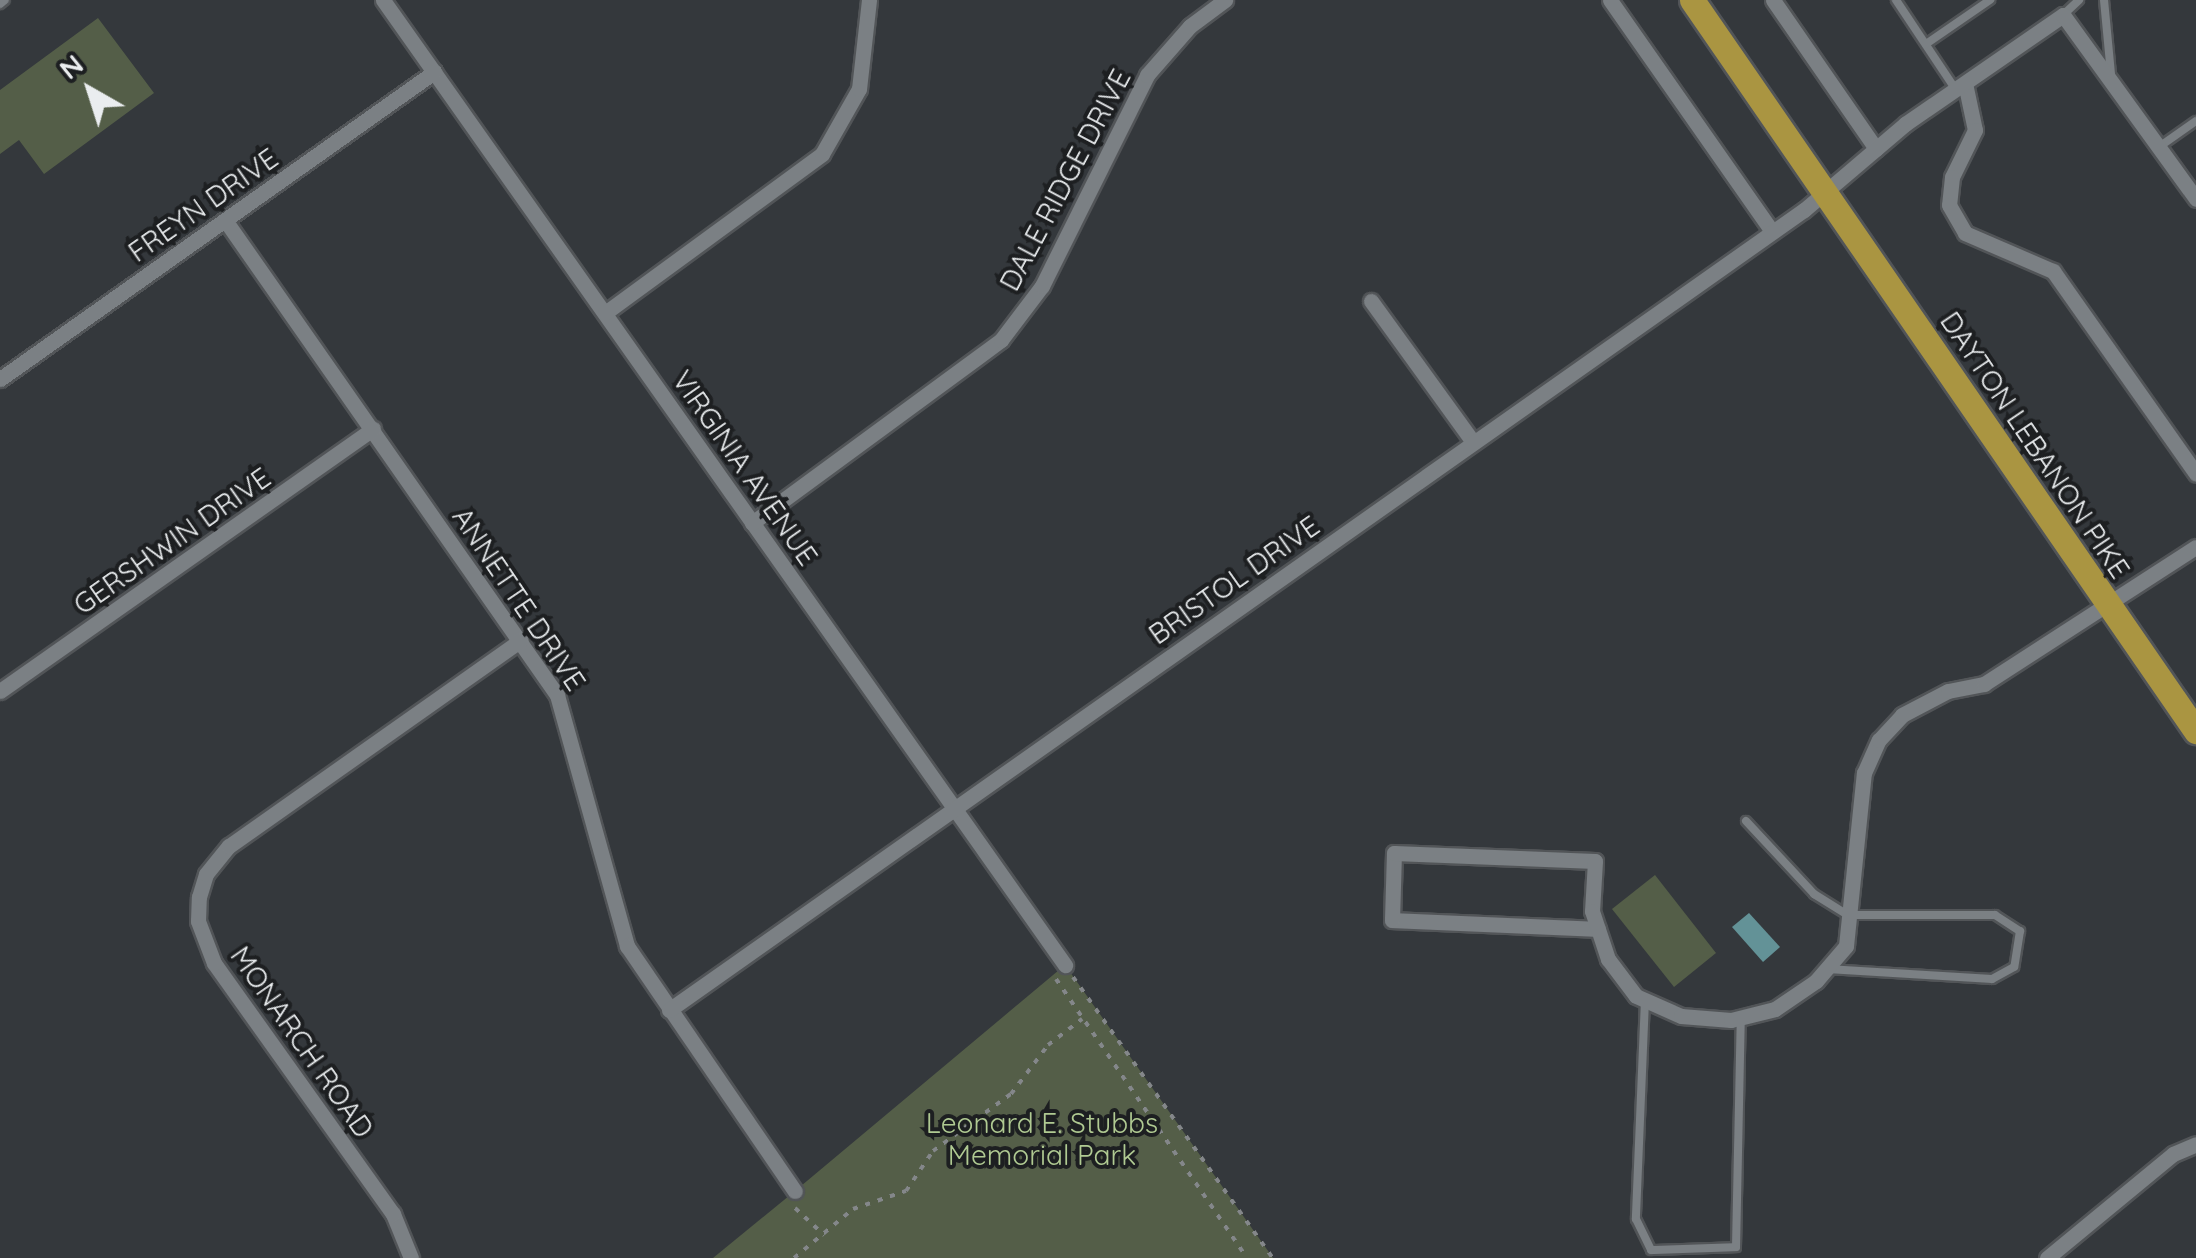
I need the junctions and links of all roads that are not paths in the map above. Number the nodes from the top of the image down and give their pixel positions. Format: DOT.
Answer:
graph roads {
  1 [pos="383,0"];
  2 [pos="869,0"];
  3 [pos="1225,0"];
  4 [pos="1610,0"];
  5 [pos="1692,0"];
  6 [pos="1772,0"];
  7 [pos="1896,0"];
  8 [pos="1990,0"];
  9 [pos="2078,0"];
  10 [pos="2104,0"];
  11 [pos="2063,15"];
  12 [pos="1926,44"];
  13 [pos="434,72"];
  14 [pos="2111,79"];
  15 [pos="1960,86"];
  16 [pos="2196,122"];
  17 [pos="2159,147"];
  18 [pos="1876,149"];
  19 [pos="1826,191"];
  20 [pos="2196,199"];
  21 [pos="225,220"];
  22 [pos="1772,231"];
  23 [pos="1371,301"];
  24 [pos="604,313"];
  25 [pos="0,379"];
  26 [pos="372,430"];
  27 [pos="1473,442"];
  28 [pos="2196,474"];
  29 [pos="752,522"];
  30 [pos="2196,547"];
  31 [pos="2108,605"];
  32 [pos="521,640"];
  33 [pos="0,692"];
  34 [pos="2196,731"];
  35 [pos="955,808"];
  36 [pos="1746,821"];
  37 [pos="1848,915"];
  38 [pos="1598,929"];
  39 [pos="1065,965"];
  40 [pos="1827,969"];
  41 [pos="1645,1000"];
  42 [pos="668,1010"];
  43 [pos="1740,1018"];
  44 [pos="2196,1144"];
  45 [pos="795,1191"];
  46 [pos="411,1258"];
  47 [pos="2047,1258"];
  1 -- 13 [label="street, VIRGINIA AVENUE"];
  2 -- 24 [label="street"];
  3 -- 29 [label="street, DALE RIDGE DRIVE"];
  4 -- 22 [label="street"];
  5 -- 19 [label="main road, DAYTON LEBANON PIKE"];
  6 -- 18 [label="street"];
  7 -- 12 [label="lane"];
  8 -- 12 [label="lane"];
  9 -- 11 [label="lane"];
  10 -- 14 [label="lane"];
  11 -- 14 [label="street"];
  11 -- 15 [label="street, BRISTOL DRIVE"];
  12 -- 15 [label="lane"];
  13 -- 21 [label="street, FREYN DRIVE"];
  13 -- 24 [label="street, VIRGINIA AVENUE"];
  14 -- 17 [label="street"];
  15 -- 18 [label="street, BRISTOL DRIVE"];
  15 -- 28 [label="street"];
  16 -- 17 [label="lane"];
  17 -- 20 [label="street"];
  18 -- 19 [label="street, BRISTOL DRIVE"];
  19 -- 22 [label="street, BRISTOL DRIVE"];
  19 -- 31 [label="main road, DAYTON LEBANON PIKE"];
  21 -- 25 [label="street, FREYN DRIVE"];
  21 -- 26 [label="street, ANNETTE DRIVE"];
  22 -- 27 [label="street, BRISTOL DRIVE"];
  23 -- 27 [label="street"];
  24 -- 29 [label="street, VIRGINIA AVENUE"];
  26 -- 32 [label="street, ANNETTE DRIVE"];
  26 -- 33 [label="street, GERSHWIN DRIVE"];
  27 -- 35 [label="street, BRISTOL DRIVE"];
  29 -- 35 [label="street, VIRGINIA AVENUE"];
  30 -- 31 [label="street"];
  31 -- 34 [label="main road, DAYTON LEBANON PIKE"];
  31 -- 37 [label="street"];
  32 -- 42 [label="street, ANNETTE DRIVE"];
  32 -- 46 [label="street, MONARCH ROAD"];
  35 -- 39 [label="street, VIRGINIA AVENUE"];
  35 -- 42 [label="street, BRISTOL DRIVE"];
  36 -- 37 [label="lane"];
  37 -- 40 [label="street"];
  37 -- 40 [label="lane"];
  38 -- 38 [label="street"];
  38 -- 41 [label="street"];
  40 -- 43 [label="street"];
  41 -- 43 [label="street"];
  41 -- 43 [label="lane"];
  42 -- 45 [label="street, ANNETTE DRIVE"];
  44 -- 47 [label="street"];
}
